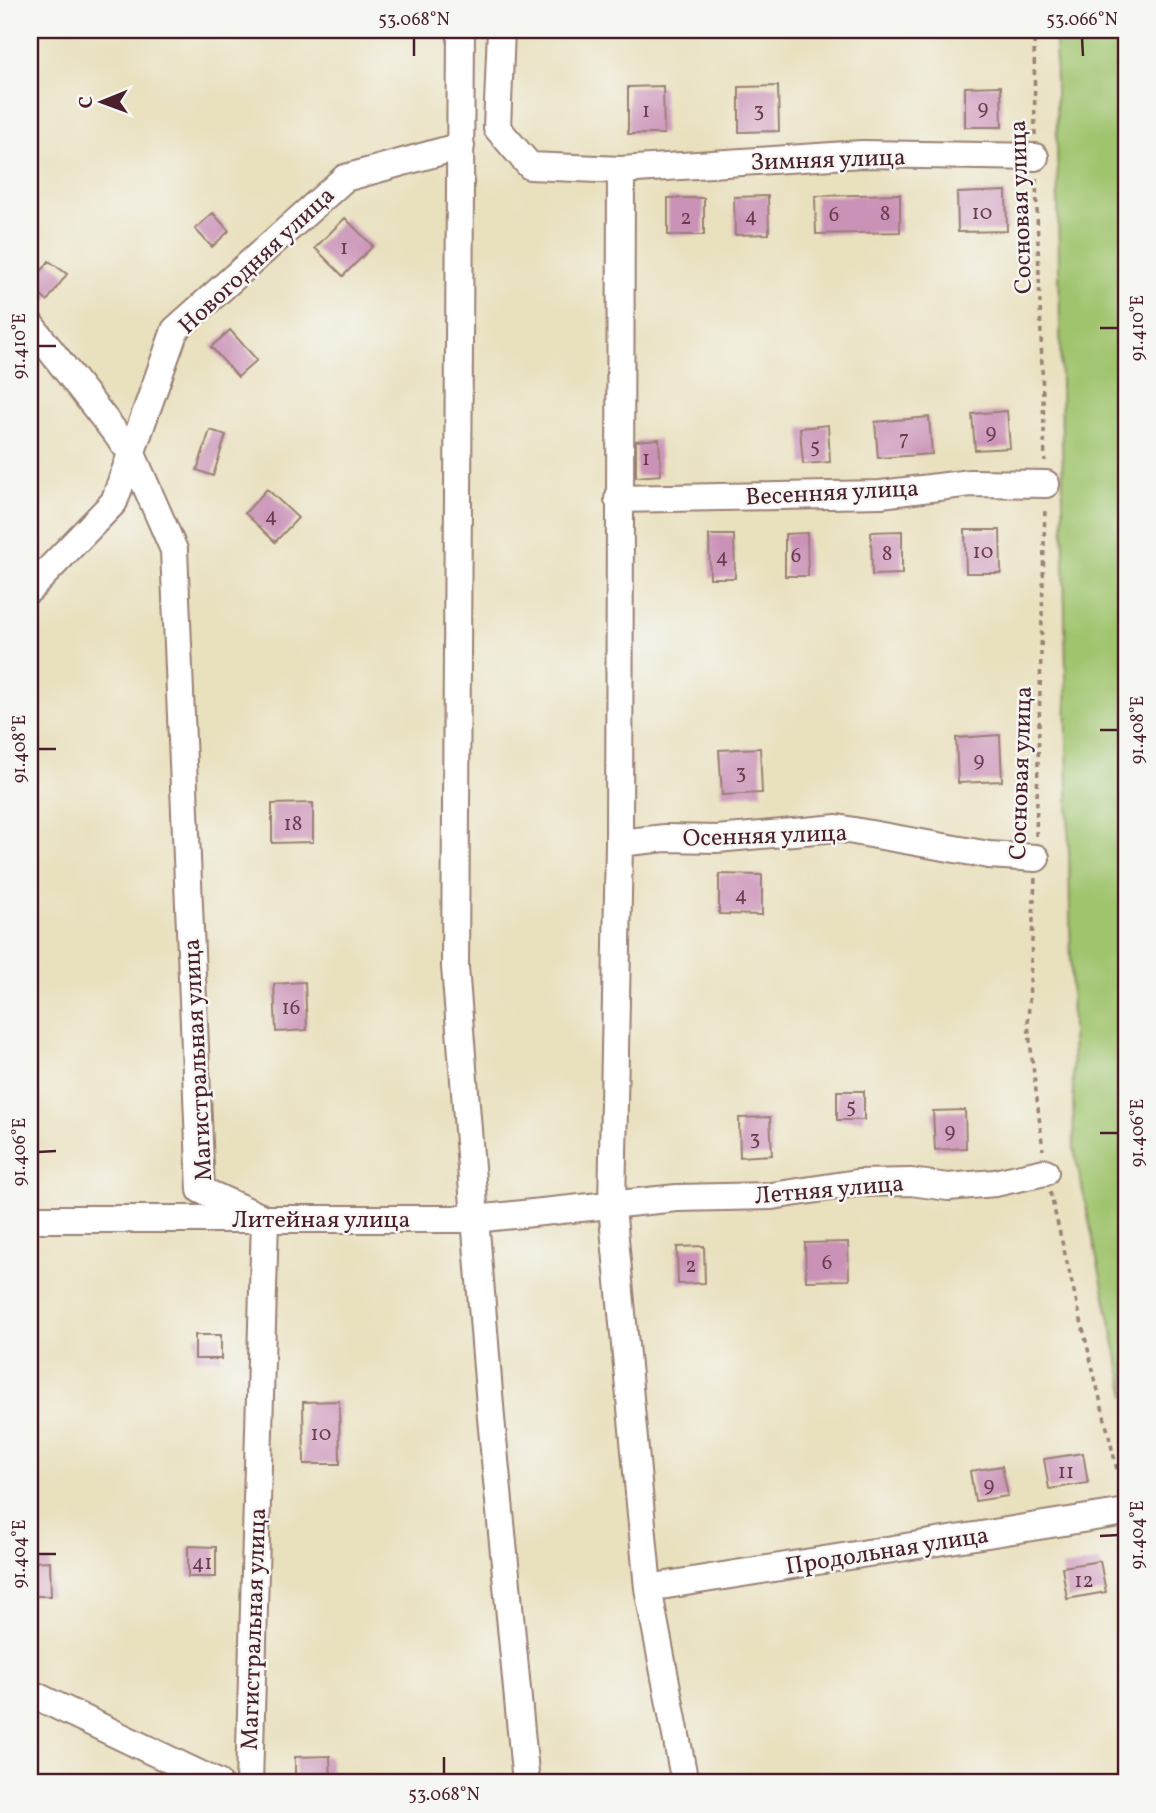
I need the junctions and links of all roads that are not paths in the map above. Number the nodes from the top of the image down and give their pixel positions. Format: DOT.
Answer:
graph roads {
  1 [pos="461,30"];
  2 [pos="501,30"];
  3 [pos="461,146"];
  4 [pos="1035,157"];
  5 [pos="621,170"];
  6 [pos="30,324"];
  7 [pos="132,454"];
  8 [pos="1046,484"];
  9 [pos="618,499"];
  10 [pos="30,589"];
  11 [pos="619,843"];
  12 [pos="1035,858"];
  13 [pos="1045,1172"];
  14 [pos="612,1207"];
  15 [pos="30,1219"];
  16 [pos="265,1219"];
  17 [pos="475,1219"];
  18 [pos="1125,1502"];
  19 [pos="648,1588"];
  20 [pos="30,1693"];
  21 [pos="218,1783"];
  22 [pos="249,1783"];
  23 [pos="526,1783"];
  24 [pos="685,1783"];
  1 -- 3 [label="street"];
  2 -- 5 [label="street, Зимняя улица"];
  3 -- 7 [label="street, Новогодняя улица"];
  3 -- 17 [label="street"];
  4 -- 5 [label="street, Зимняя улица"];
  5 -- 9 [label="street"];
  6 -- 7 [label="street"];
  7 -- 10 [label="street, Новогодняя улица"];
  7 -- 16 [label="street, Магистральная улица"];
  8 -- 9 [label="street, Весенняя улица"];
  9 -- 11 [label="street"];
  11 -- 12 [label="street, Осенняя улица"];
  11 -- 14 [label="street"];
  13 -- 14 [label="street, Летняя улица"];
  14 -- 17 [label="street, Литейная улица"];
  14 -- 19 [label="street"];
  15 -- 16 [label="street, Литейная улица"];
  16 -- 17 [label="street, Литейная улица"];
  16 -- 22 [label="street, Магистральная улица"];
  17 -- 23 [label="street"];
  18 -- 19 [label="street, Продольная улица"];
  19 -- 24 [label="street"];
  20 -- 21 [label="street"];
}
